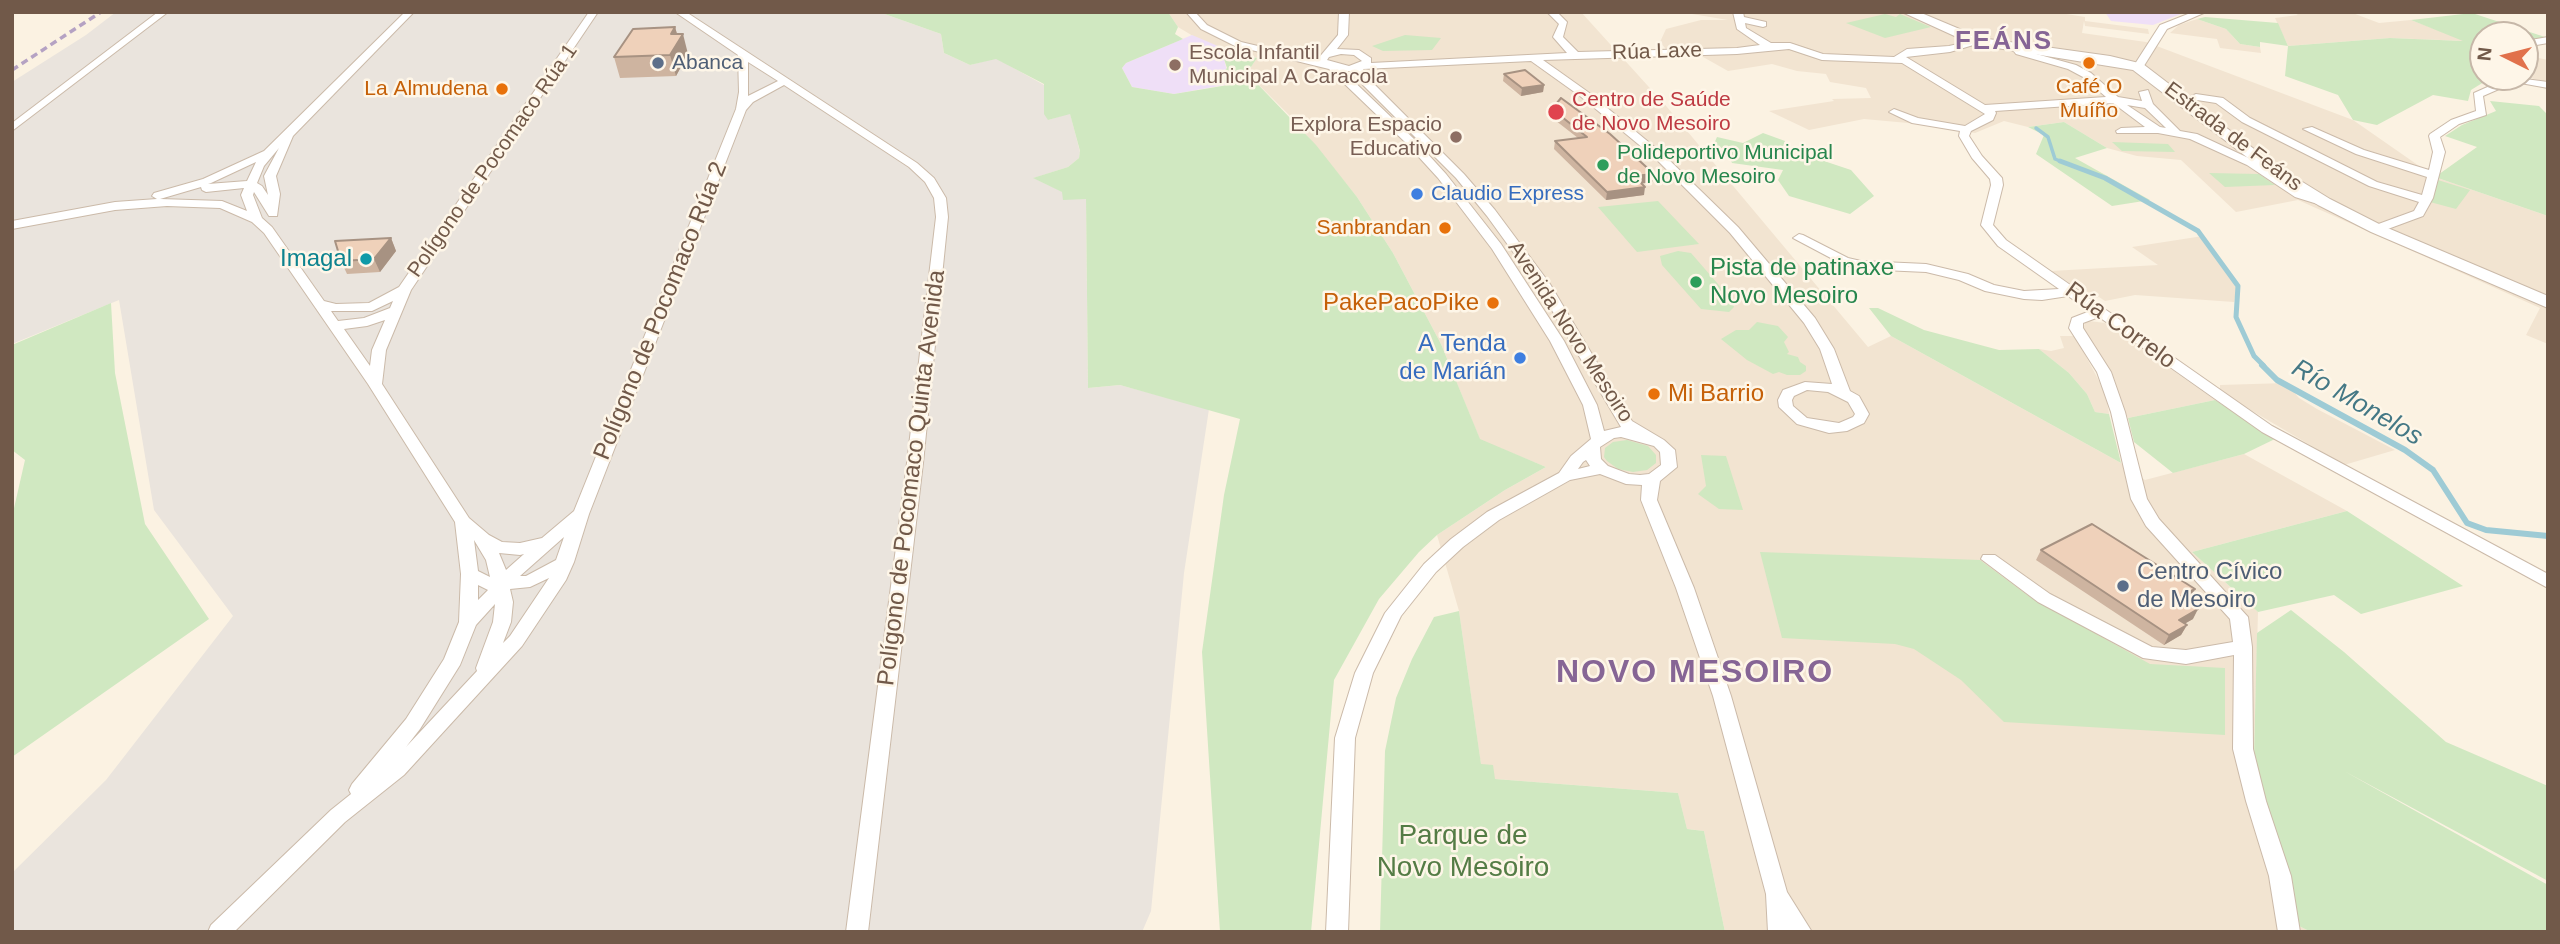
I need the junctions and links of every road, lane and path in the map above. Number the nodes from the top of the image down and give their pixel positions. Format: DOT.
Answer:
graph roads {
  1 [pos="164,12"];
  2 [pos="410,12"];
  3 [pos="594,12"];
  4 [pos="679,12"];
  5 [pos="1190,12"];
  6 [pos="1344,12"];
  7 [pos="1551,12"];
  8 [pos="1908,12"];
  9 [pos="2202,12"];
  10 [pos="1740,16"];
  11 [pos="1763,24"];
  12 [pos="1343,35"];
  13 [pos="1978,41"];
  14 [pos="1769,46"];
  15 [pos="2017,49"];
  16 [pos="1572,52"];
  17 [pos="743,54"];
  18 [pos="1533,58"];
  19 [pos="1329,60"];
  20 [pos="1360,60"];
  21 [pos="1904,60"];
  22 [pos="2138,67"];
  23 [pos="785,81"];
  24 [pos="2486,91"];
  25 [pos="744,92"];
  26 [pos="2144,92"];
  27 [pos="761,93"];
  28 [pos="803,93"];
  29 [pos="2116,100"];
  30 [pos="2183,102"];
  31 [pos="2148,105"];
  32 [pos="1986,108"];
  33 [pos="741,109"];
  34 [pos="1894,112"];
  35 [pos="12,128"];
  36 [pos="1966,129"];
  37 [pos="2308,129"];
  38 [pos="2158,130"];
  39 [pos="2121,131"];
  40 [pos="2176,132"];
  41 [pos="291,133"];
  42 [pos="275,145"];
  43 [pos="2432,175"];
  44 [pos="270,176"];
  45 [pos="249,184"];
  46 [pos="170,197"];
  47 [pos="2426,200"];
  48 [pos="2324,202"];
  49 [pos="273,213"];
  50 [pos="256,219"];
  51 [pos="12,225"];
  52 [pos="2377,229"];
  53 [pos="274,237"];
  54 [pos="1799,238"];
  55 [pos="404,290"];
  56 [pos="2073,291"];
  57 [pos="2548,303"];
  58 [pos="320,304"];
  59 [pos="372,307"];
  60 [pos="394,311"];
  61 [pos="2098,313"];
  62 [pos="335,326"];
  63 [pos="1835,373"];
  64 [pos="374,384"];
  65 [pos="1818,386"];
  66 [pos="1843,393"];
  67 [pos="1648,437"];
  68 [pos="1596,442"];
  69 [pos="1607,472"];
  70 [pos="1565,475"];
  71 [pos="1653,478"];
  72 [pos="1650,500"];
  73 [pos="581,514"];
  74 [pos="463,522"];
  75 [pos="483,539"];
  76 [pos="549,542"];
  77 [pos="1989,559"];
  78 [pos="565,562"];
  79 [pos="470,574"];
  80 [pos="2548,582"];
  81 [pos="502,584"];
  82 [pos="468,622"];
  83 [pos="2243,647"];
  84 [pos="480,680"];
  85 [pos="338,816"];
  86 [pos="1777,894"];
  87 [pos="219,932"];
  88 [pos="857,932"];
  89 [pos="1337,932"];
  90 [pos="1779,932"];
  91 [pos="1801,932"];
  92 [pos="2289,932"];
  1 -- 35 [label="street"];
  2 -- 41 [label="street"];
  3 -- 55 [label="street, Polígono de Pocomaco Rúa 1"];
  4 -- 17 [label="street, Polígono de Pocomaco Quinta Avenida"];
  5 -- 19 [label="street"];
  6 -- 12 [label="street"];
  7 -- 16 [label="street"];
  8 -- 13 [label="street, Estrada de Feáns"];
  9 -- 22 [label="street"];
  10 -- 11 [label="street"];
  10 -- 14 [label="street"];
  12 -- 19 [label="street"];
  12 -- 20 [label="street, Avenida Novo Mesoiro"];
  13 -- 15 [label="street, Estrada de Feáns"];
  13 -- 21 [label="street"];
  14 -- 16 [label="street, Rúa Laxe"];
  14 -- 21 [label="street, Rúa Laxe"];
  15 -- 22 [label="street, Estrada de Feáns"];
  15 -- 29 [label="street"];
  16 -- 18 [label="street, Rúa Laxe"];
  17 -- 23 [label="street, Polígono de Pocomaco Quinta Avenida"];
  17 -- 25 [label="street, Polígono de Pocomaco Rúa 2"];
  18 -- 20 [label="street, Rúa Laxe"];
  18 -- 63 [label="street"];
  19 -- 20 [label="street"];
  19 -- 20 [label="street"];
  19 -- 68 [label="street, Avenida Novo Mesoiro"];
  20 -- 67 [label="street, Avenida Novo Mesoiro"];
  21 -- 32 [label="street"];
  22 -- 30 [label="street, Estrada de Feáns"];
  23 -- 25 [label="street"];
  23 -- 27 [label="street, Polígono de Pocomaco Rúa 2"];
  23 -- 28 [label="street, Polígono de Pocomaco Quinta Avenida"];
  24 -- 43 [label="street"];
  25 -- 33 [label="street, Polígono de Pocomaco Rúa 2"];
  26 -- 31 [label="street"];
  27 -- 28 [label="street"];
  27 -- 33 [label="street, Polígono de Pocomaco Rúa 2"];
  28 -- 88 [label="street, Polígono de Pocomaco Quinta Avenida"];
  29 -- 31 [label="street"];
  29 -- 32 [label="street"];
  29 -- 38 [label="street"];
  30 -- 47 [label="street"];
  30 -- 48 [label="street, Estrada de Feáns"];
  31 -- 40 [label="street"];
  32 -- 36 [label="street"];
  33 -- 73 [label="street, Polígono de Pocomaco Rúa 2"];
  34 -- 36 [label="street"];
  36 -- 56 [label="street, Rúa Correlo"];
  37 -- 43 [label="street"];
  38 -- 39 [label="street"];
  38 -- 40 [label="street"];
  40 -- 48 [label="street"];
  41 -- 42 [label="street"];
  41 -- 44 [label="street"];
  42 -- 45 [label="street"];
  42 -- 46 [label="street"];
  43 -- 47 [label="street"];
  44 -- 45 [label="street"];
  44 -- 49 [label="street"];
  45 -- 46 [label="street"];
  45 -- 49 [label="street"];
  45 -- 50 [label="street"];
  46 -- 50 [label="street"];
  46 -- 51 [label="street"];
  47 -- 52 [label="street"];
  48 -- 52 [label="street, Estrada de Feáns"];
  49 -- 53 [label="street"];
  50 -- 53 [label="street"];
  52 -- 57 [label="street, Estrada de Feáns"];
  53 -- 58 [label="street"];
  54 -- 56 [label="street"];
  55 -- 59 [label="street"];
  55 -- 60 [label="street, Polígono de Pocomaco Rúa 1"];
  56 -- 61 [label="street, Rúa Correlo"];
  58 -- 59 [label="street"];
  58 -- 62 [label="street"];
  59 -- 62 [label="street"];
  60 -- 62 [label="street"];
  60 -- 64 [label="street, Polígono de Pocomaco Rúa 1"];
  61 -- 80 [label="street, Rúa Correlo"];
  61 -- 83 [label="street"];
  62 -- 64 [label="street"];
  63 -- 65 [label="street"];
  63 -- 66 [label="street"];
  64 -- 74 [label="street"];
  65 -- 66 [label="street"];
  65 -- 66 [label="street"];
  67 -- 68 [label="street"];
  67 -- 71 [label="street"];
  68 -- 69 [label="street"];
  68 -- 70 [label="street"];
  69 -- 70 [label="street"];
  69 -- 71 [label="street"];
  69 -- 72 [label="street"];
  70 -- 89 [label="street"];
  71 -- 72 [label="street"];
  72 -- 86 [label="street"];
  73 -- 76 [label="street, Polígono de Pocomaco Rúa 2"];
  73 -- 78 [label="street, Polígono de Pocomaco Rúa 2"];
  74 -- 75 [label="street"];
  74 -- 79 [label="street"];
  75 -- 76 [label="street"];
  75 -- 81 [label="street"];
  76 -- 81 [label="street, Polígono de Pocomaco Rúa 2"];
  77 -- 83 [label="street"];
  78 -- 81 [label="street"];
  78 -- 84 [label="street, Polígono de Pocomaco Rúa 2"];
  79 -- 81 [label="street"];
  79 -- 82 [label="street"];
  81 -- 82 [label="street, Polígono de Pocomaco Rúa 2"];
  81 -- 84 [label="street"];
  82 -- 85 [label="street"];
  83 -- 92 [label="street"];
  84 -- 85 [label="street, Polígono de Pocomaco Rúa 2"];
  85 -- 87 [label="street"];
  86 -- 90 [label="street"];
  86 -- 91 [label="street"];
}
